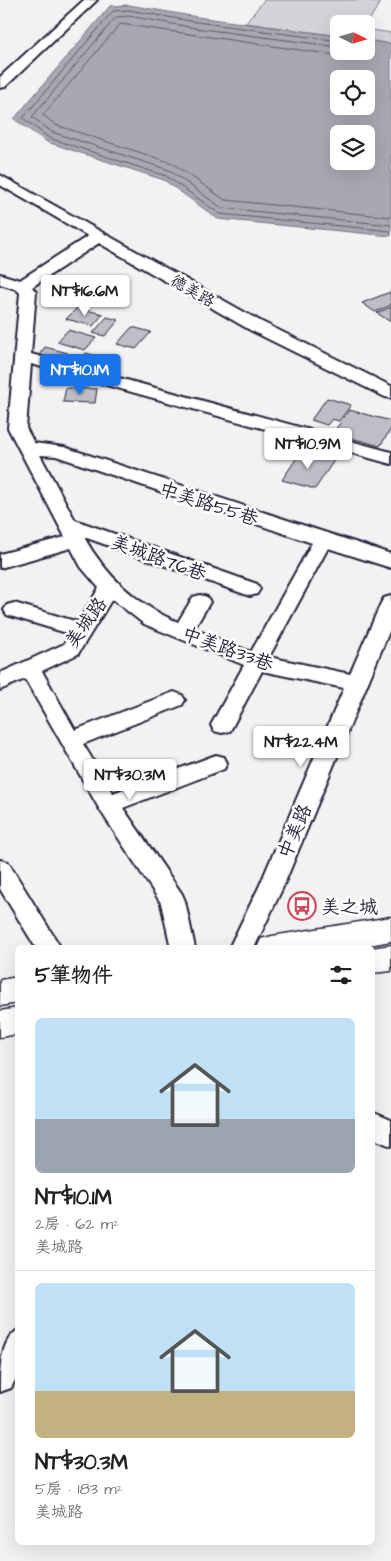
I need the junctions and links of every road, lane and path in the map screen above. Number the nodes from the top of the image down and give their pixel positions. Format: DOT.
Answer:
graph roads {
  1 [pos="91,0"];
  2 [pos="0,84"];
  3 [pos="0,179"];
  4 [pos="99,236"];
  5 [pos="0,279"];
  6 [pos="22,286"];
  7 [pos="23,356"];
  8 [pos="391,393"];
  9 [pos="28,448"];
  10 [pos="391,458"];
  11 [pos="72,532"];
  12 [pos="323,540"];
  13 [pos="391,560"];
  14 [pos="0,561"];
  15 [pos="110,587"];
  16 [pos="250,589"];
  17 [pos="200,602"];
  18 [pos="389,607"];
  19 [pos="14,610"];
  20 [pos="82,630"];
  21 [pos="182,632"];
  22 [pos="391,639"];
  23 [pos="256,662"];
  24 [pos="30,669"];
  25 [pos="0,682"];
  26 [pos="358,684"];
  27 [pos="174,700"];
  28 [pos="222,725"];
  29 [pos="70,741"];
  30 [pos="216,763"];
  31 [pos="108,804"];
  32 [pos="0,869"];
  33 [pos="391,929"];
  34 [pos="47,945"];
  35 [pos="182,945"];
  36 [pos="242,945"];
  37 [pos="291,945"];
  38 [pos="391,958"];
  39 [pos="375,960"];
  40 [pos="15,990"];
  41 [pos="0,993"];
  42 [pos="15,1022"];
  43 [pos="0,1024"];
  44 [pos="375,1126"];
  45 [pos="391,1134"];
  46 [pos="15,1350"];
  47 [pos="0,1377"];
  1 -- 2 [label="street"];
  3 -- 4 [label="street, 德美路"];
  4 -- 6 [label="street"];
  4 -- 8 [label="street, 德美路"];
  5 -- 6 [label="street"];
  6 -- 7 [label="street, 美城路"];
  7 -- 9 [label="street, 美城路"];
  7 -- 10 [label="street"];
  9 -- 11 [label="street, 美城路"];
  9 -- 12 [label="street, 中美路55巷"];
  11 -- 14 [label="street"];
  11 -- 15 [label="street, 美城路"];
  11 -- 16 [label="street, 美城路76巷"];
  12 -- 13 [label="street, 中美路55巷"];
  12 -- 23 [label="street"];
  15 -- 20 [label="street, 美城路"];
  15 -- 21 [label="street, 中美路33巷"];
  17 -- 21 [label="street"];
  18 -- 22 [label="street"];
  18 -- 26 [label="street, 中美路"];
  19 -- 20 [label="street"];
  20 -- 24 [label="street, 美城路"];
  21 -- 23 [label="street, 中美路33巷"];
  23 -- 26 [label="street, 中美路33巷"];
  23 -- 28 [label="street"];
  24 -- 25 [label="street, 美城路"];
  24 -- 29 [label="street"];
  26 -- 36 [label="street, 中美路"];
  27 -- 29 [label="street"];
  29 -- 31 [label="street"];
  30 -- 31 [label="street"];
  31 -- 35 [label="street"];
  32 -- 34 [label="street"];
  33 -- 37 [label="main road"];
  38 -- 39 [label="main road"];
  40 -- 41 [label="main road"];
  42 -- 43 [label="main road"];
  44 -- 45 [label="street"];
  46 -- 47 [label="street"];
}
